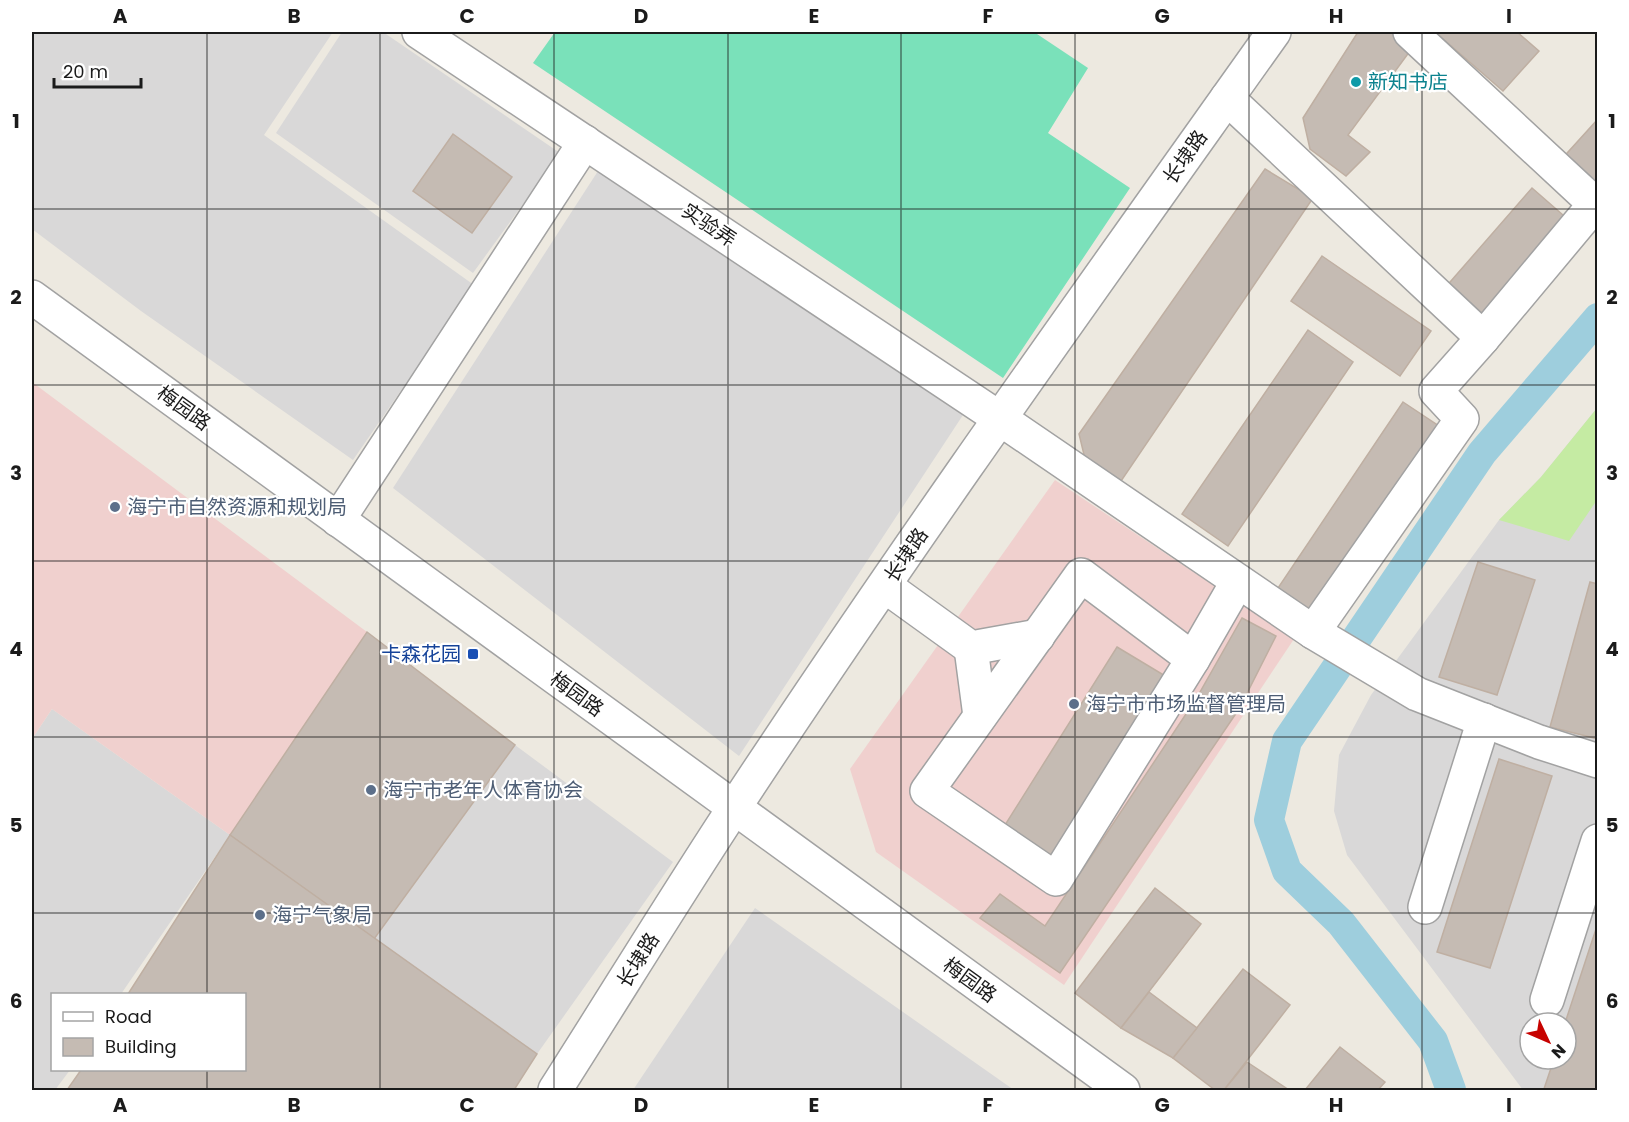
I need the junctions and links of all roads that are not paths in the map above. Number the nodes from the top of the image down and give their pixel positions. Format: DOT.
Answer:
graph roads {
  1 [pos="419,32"];
  2 [pos="1274,32"];
  3 [pos="1410,32"];
  4 [pos="1227,98"];
  5 [pos="585,142"];
  6 [pos="32,297"];
  7 [pos="1483,338"];
  8 [pos="999,418"];
  9 [pos="338,520"];
  10 [pos="1238,581"];
  11 [pos="885,586"];
  12 [pos="1313,632"];
  13 [pos="1038,636"];
  14 [pos="971,648"];
  15 [pos="1193,659"];
  16 [pos="980,716"];
  17 [pos="1484,720"];
  18 [pos="1598,761"];
  19 [pos="735,808"];
  20 [pos="1598,841"];
  21 [pos="1425,908"];
  22 [pos="1547,999"];
  23 [pos="555,1090"];
  24 [pos="1123,1090"];
  1 -- 5 [label="street, 实验弄"];
  2 -- 4 [label="street, 长埭路"];
  3 -- 7 [label="street"];
  4 -- 7 [label="street"];
  4 -- 8 [label="street, 长埭路"];
  5 -- 8 [label="street, 实验弄"];
  5 -- 9 [label="street"];
  6 -- 9 [label="street, 梅园路"];
  7 -- 12 [label="street"];
  8 -- 10 [label="street, 实验弄"];
  8 -- 11 [label="street, 长埭路"];
  9 -- 19 [label="street, 梅园路"];
  10 -- 12 [label="street, 实验弄"];
  10 -- 15 [label="street"];
  11 -- 14 [label="street"];
  11 -- 19 [label="street, 长埭路"];
  12 -- 17 [label="street, 实验弄"];
  13 -- 14 [label="street"];
  13 -- 15 [label="street"];
  13 -- 16 [label="street"];
  14 -- 16 [label="street"];
  15 -- 16 [label="street"];
  17 -- 18 [label="street, 实验弄"];
  17 -- 21 [label="street"];
  19 -- 23 [label="street, 长埭路"];
  19 -- 24 [label="street, 梅园路"];
  20 -- 22 [label="street"];
}
